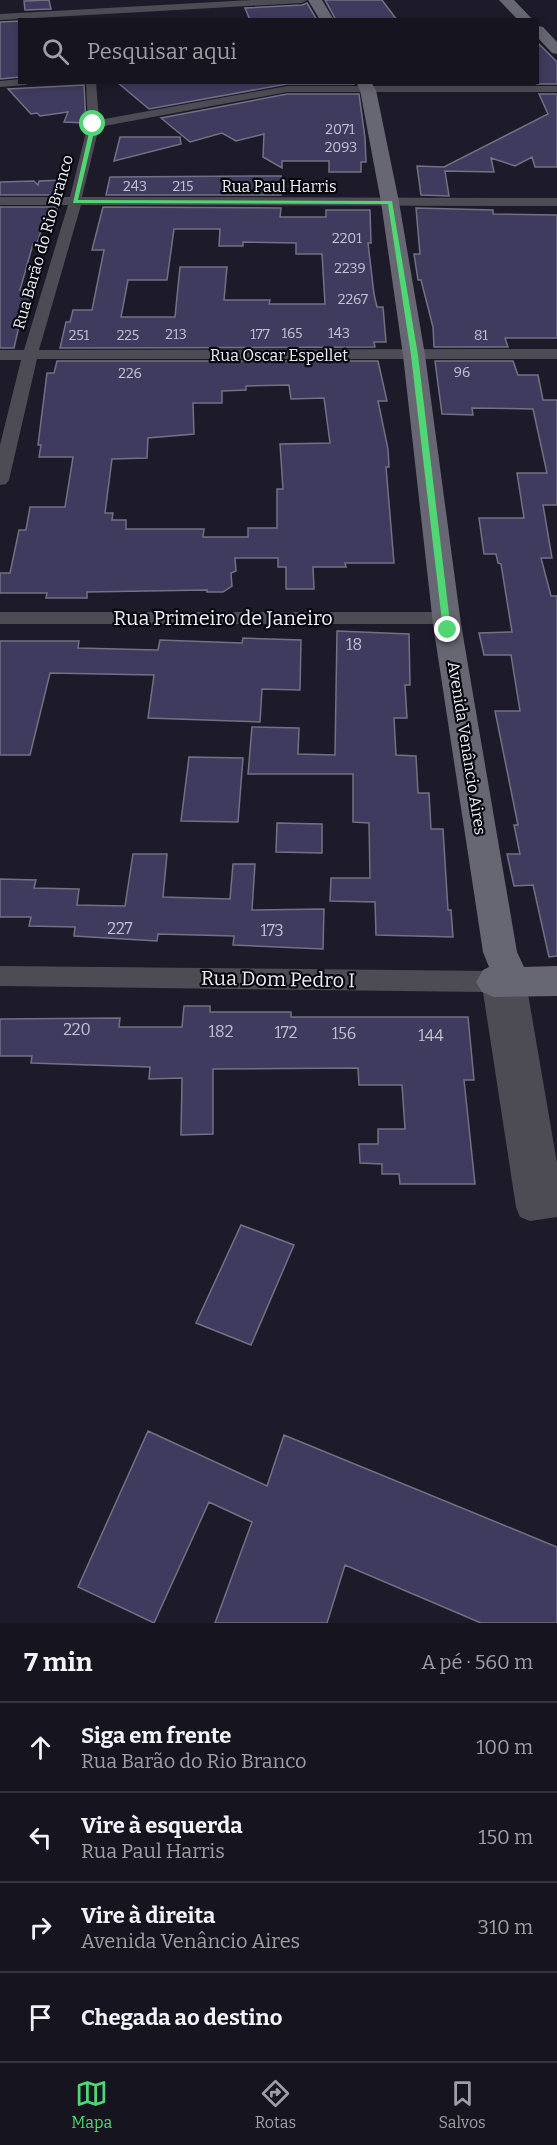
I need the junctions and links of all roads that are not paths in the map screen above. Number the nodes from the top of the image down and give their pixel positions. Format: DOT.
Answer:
graph roads {
  1 [pos="71,0"];
  2 [pos="302,0"];
  3 [pos="315,0"];
  4 [pos="506,0"];
  5 [pos="75,16"];
  6 [pos="0,17"];
  7 [pos="326,18"];
  8 [pos="524,18"];
  9 [pos="539,32"];
  10 [pos="557,50"];
  11 [pos="18,83"];
  12 [pos="0,84"];
  13 [pos="92,84"];
  14 [pos="365,86"];
  15 [pos="557,89"];
  16 [pos="93,124"];
  17 [pos="0,201"];
  18 [pos="75,202"];
  19 [pos="390,202"];
  20 [pos="557,202"];
  21 [pos="557,354"];
  22 [pos="30,355"];
  23 [pos="414,355"];
  24 [pos="0,356"];
  25 [pos="0,480"];
  26 [pos="0,618"];
  27 [pos="446,618"];
  28 [pos="502,972"];
  29 [pos="0,976"];
  30 [pos="557,981"];
  31 [pos="518,1073"];
  1 -- 5 [label="street"];
  2 -- 5 [label="street"];
  3 -- 7 [label="street"];
  4 -- 8 [label="street"];
  5 -- 6 [label="street"];
  9 -- 10 [label="street"];
  11 -- 12 [label="street"];
  13 -- 16 [label="street, Rua Barão do Rio Branco"];
  14 -- 15 [label="street"];
  14 -- 16 [label="street"];
  14 -- 19 [label="street, Avenida Venâncio Aires"];
  16 -- 18 [label="street, Rua Barão do Rio Branco"];
  17 -- 18 [label="street, Rua Paul Harris"];
  18 -- 19 [label="street, Rua Paul Harris"];
  18 -- 22 [label="street, Rua Barão do Rio Branco"];
  19 -- 20 [label="street, Rua Paul Harris"];
  19 -- 23 [label="street, Avenida Venâncio Aires"];
  21 -- 23 [label="street, Rua Oscar Espellet"];
  22 -- 23 [label="street, Rua Oscar Espellet"];
  22 -- 24 [label="street, Rua Oscar Espellet"];
  22 -- 25 [label="street, Rua Barão do Rio Branco"];
  23 -- 27 [label="street, Avenida Venâncio Aires"];
  26 -- 27 [label="street, Rua Primeiro de Janeiro"];
  27 -- 28 [label="street, Avenida Venâncio Aires"];
  28 -- 29 [label="street, Rua Dom Pedro I"];
  28 -- 30 [label="street, Rua Dom Pedro I"];
  28 -- 31 [label="street"];
}
